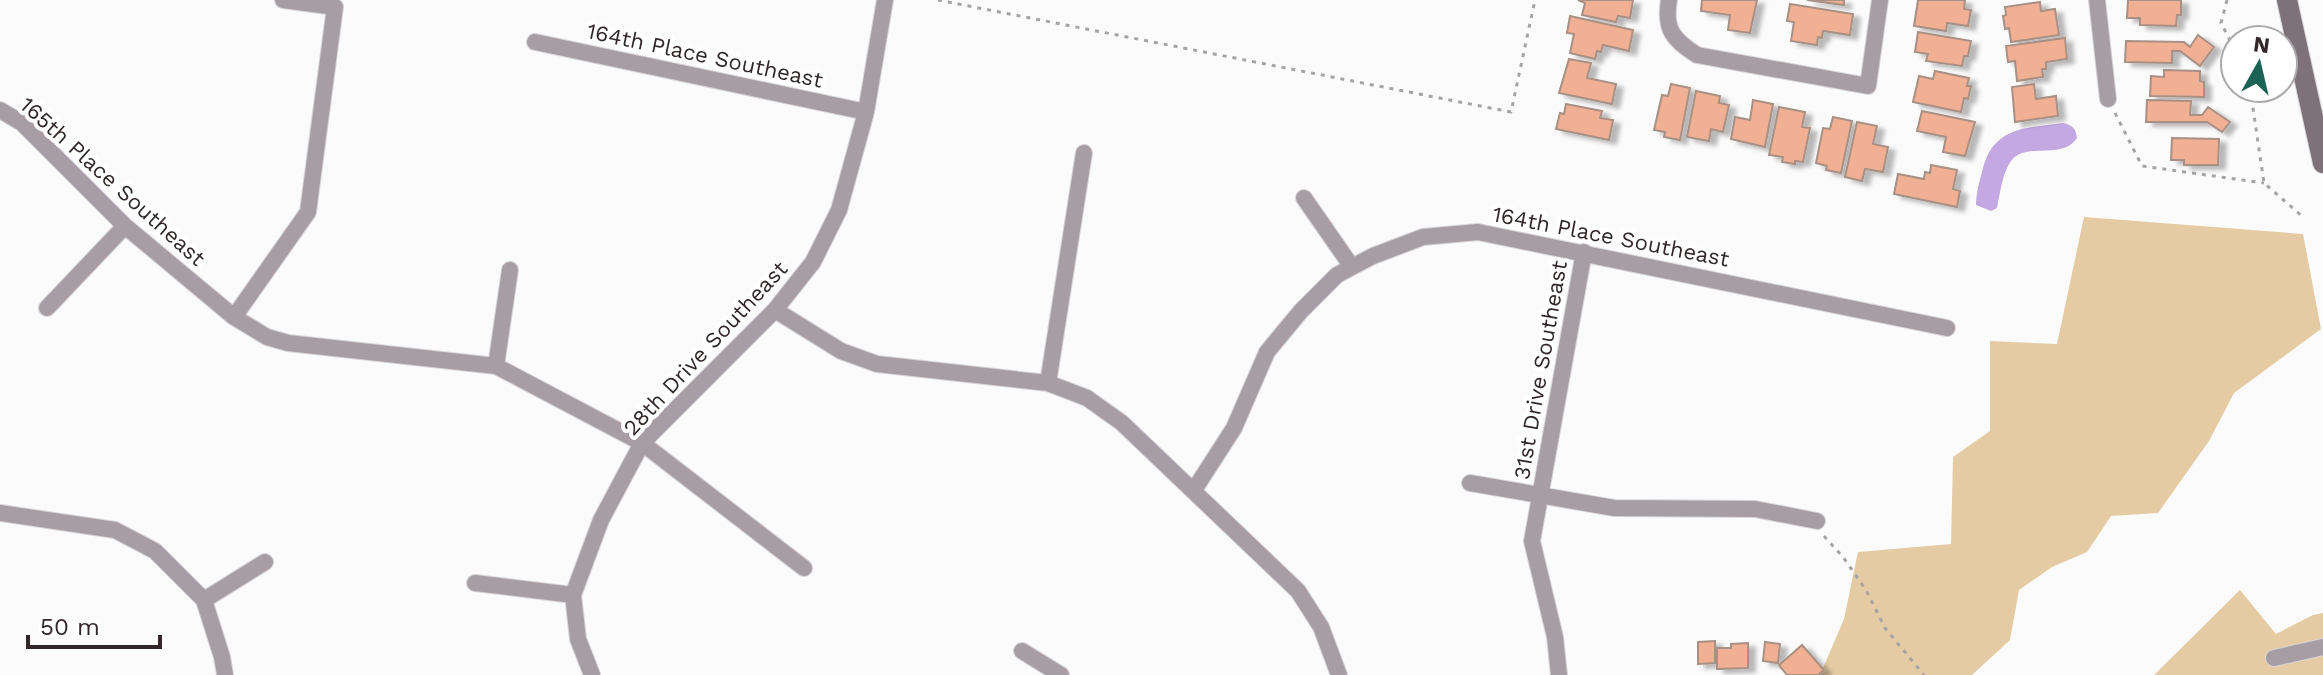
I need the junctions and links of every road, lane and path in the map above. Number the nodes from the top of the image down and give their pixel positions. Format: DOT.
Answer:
graph roads {
  1 [pos="283,0"];
  2 [pos="885,0"];
  3 [pos="938,0"];
  4 [pos="1535,0"];
  5 [pos="1669,0"];
  6 [pos="1880,0"];
  7 [pos="2097,0"];
  8 [pos="2227,0"];
  9 [pos="2287,0"];
  10 [pos="2222,24"];
  11 [pos="535,42"];
  12 [pos="2108,99"];
  13 [pos="2252,104"];
  14 [pos="0,110"];
  15 [pos="866,112"];
  16 [pos="1084,153"];
  17 [pos="2323,163"];
  18 [pos="2264,183"];
  19 [pos="1304,198"];
  20 [pos="2303,217"];
  21 [pos="125,226"];
  22 [pos="1584,252"];
  23 [pos="1352,267"];
  24 [pos="510,270"];
  25 [pos="47,308"];
  26 [pos="775,310"];
  27 [pos="234,317"];
  28 [pos="1947,328"];
  29 [pos="496,366"];
  30 [pos="1048,383"];
  31 [pos="642,443"];
  32 [pos="1470,483"];
  33 [pos="1194,490"];
  34 [pos="1540,495"];
  35 [pos="0,513"];
  36 [pos="1817,521"];
  37 [pos="265,562"];
  38 [pos="804,568"];
  39 [pos="475,583"];
  40 [pos="573,595"];
  41 [pos="204,600"];
  42 [pos="2323,647"];
  43 [pos="1022,651"];
  44 [pos="2274,658"];
  45 [pos="225,675"];
  46 [pos="592,675"];
  47 [pos="1061,675"];
  48 [pos="1339,675"];
  49 [pos="1559,675"];
  50 [pos="1924,675"];
  1 -- 27 [label="street"];
  2 -- 15 [label="street, 28th Drive Southeast"];
  3 -- 4 [label="path"];
  5 -- 6 [label="street"];
  7 -- 12 [label="street"];
  8 -- 10 [label="path"];
  9 -- 17 [label="street"];
  11 -- 15 [label="street, 164th Place Southeast"];
  12 -- 18 [label="path"];
  13 -- 18 [label="path"];
  14 -- 21 [label="street, 165th Place Southeast"];
  15 -- 26 [label="street, 28th Drive Southeast"];
  16 -- 30 [label="street"];
  18 -- 20 [label="path"];
  19 -- 23 [label="street"];
  21 -- 25 [label="street"];
  21 -- 27 [label="street, 165th Place Southeast"];
  22 -- 23 [label="street, 164th Place Southeast"];
  22 -- 28 [label="street, 164th Place Southeast"];
  22 -- 34 [label="street, 31st Drive Southeast"];
  23 -- 33 [label="street, 164th Place Southeast"];
  24 -- 29 [label="street"];
  26 -- 30 [label="street"];
  26 -- 31 [label="street, 28th Drive Southeast"];
  27 -- 29 [label="street, 165th Place Southeast"];
  29 -- 31 [label="street"];
  30 -- 33 [label="street"];
  31 -- 38 [label="street"];
  31 -- 40 [label="street, 28th Drive Southeast"];
  32 -- 34 [label="street, 31st Drive Southeast"];
  33 -- 48 [label="street"];
  34 -- 36 [label="street"];
  34 -- 49 [label="street, 31st Drive Southeast"];
  35 -- 41 [label="street"];
  36 -- 50 [label="path"];
  37 -- 41 [label="street"];
  39 -- 40 [label="street"];
  40 -- 46 [label="street, 28th Drive Southeast"];
  41 -- 45 [label="street"];
  42 -- 44 [label="street"];
  43 -- 47 [label="street"];
}
